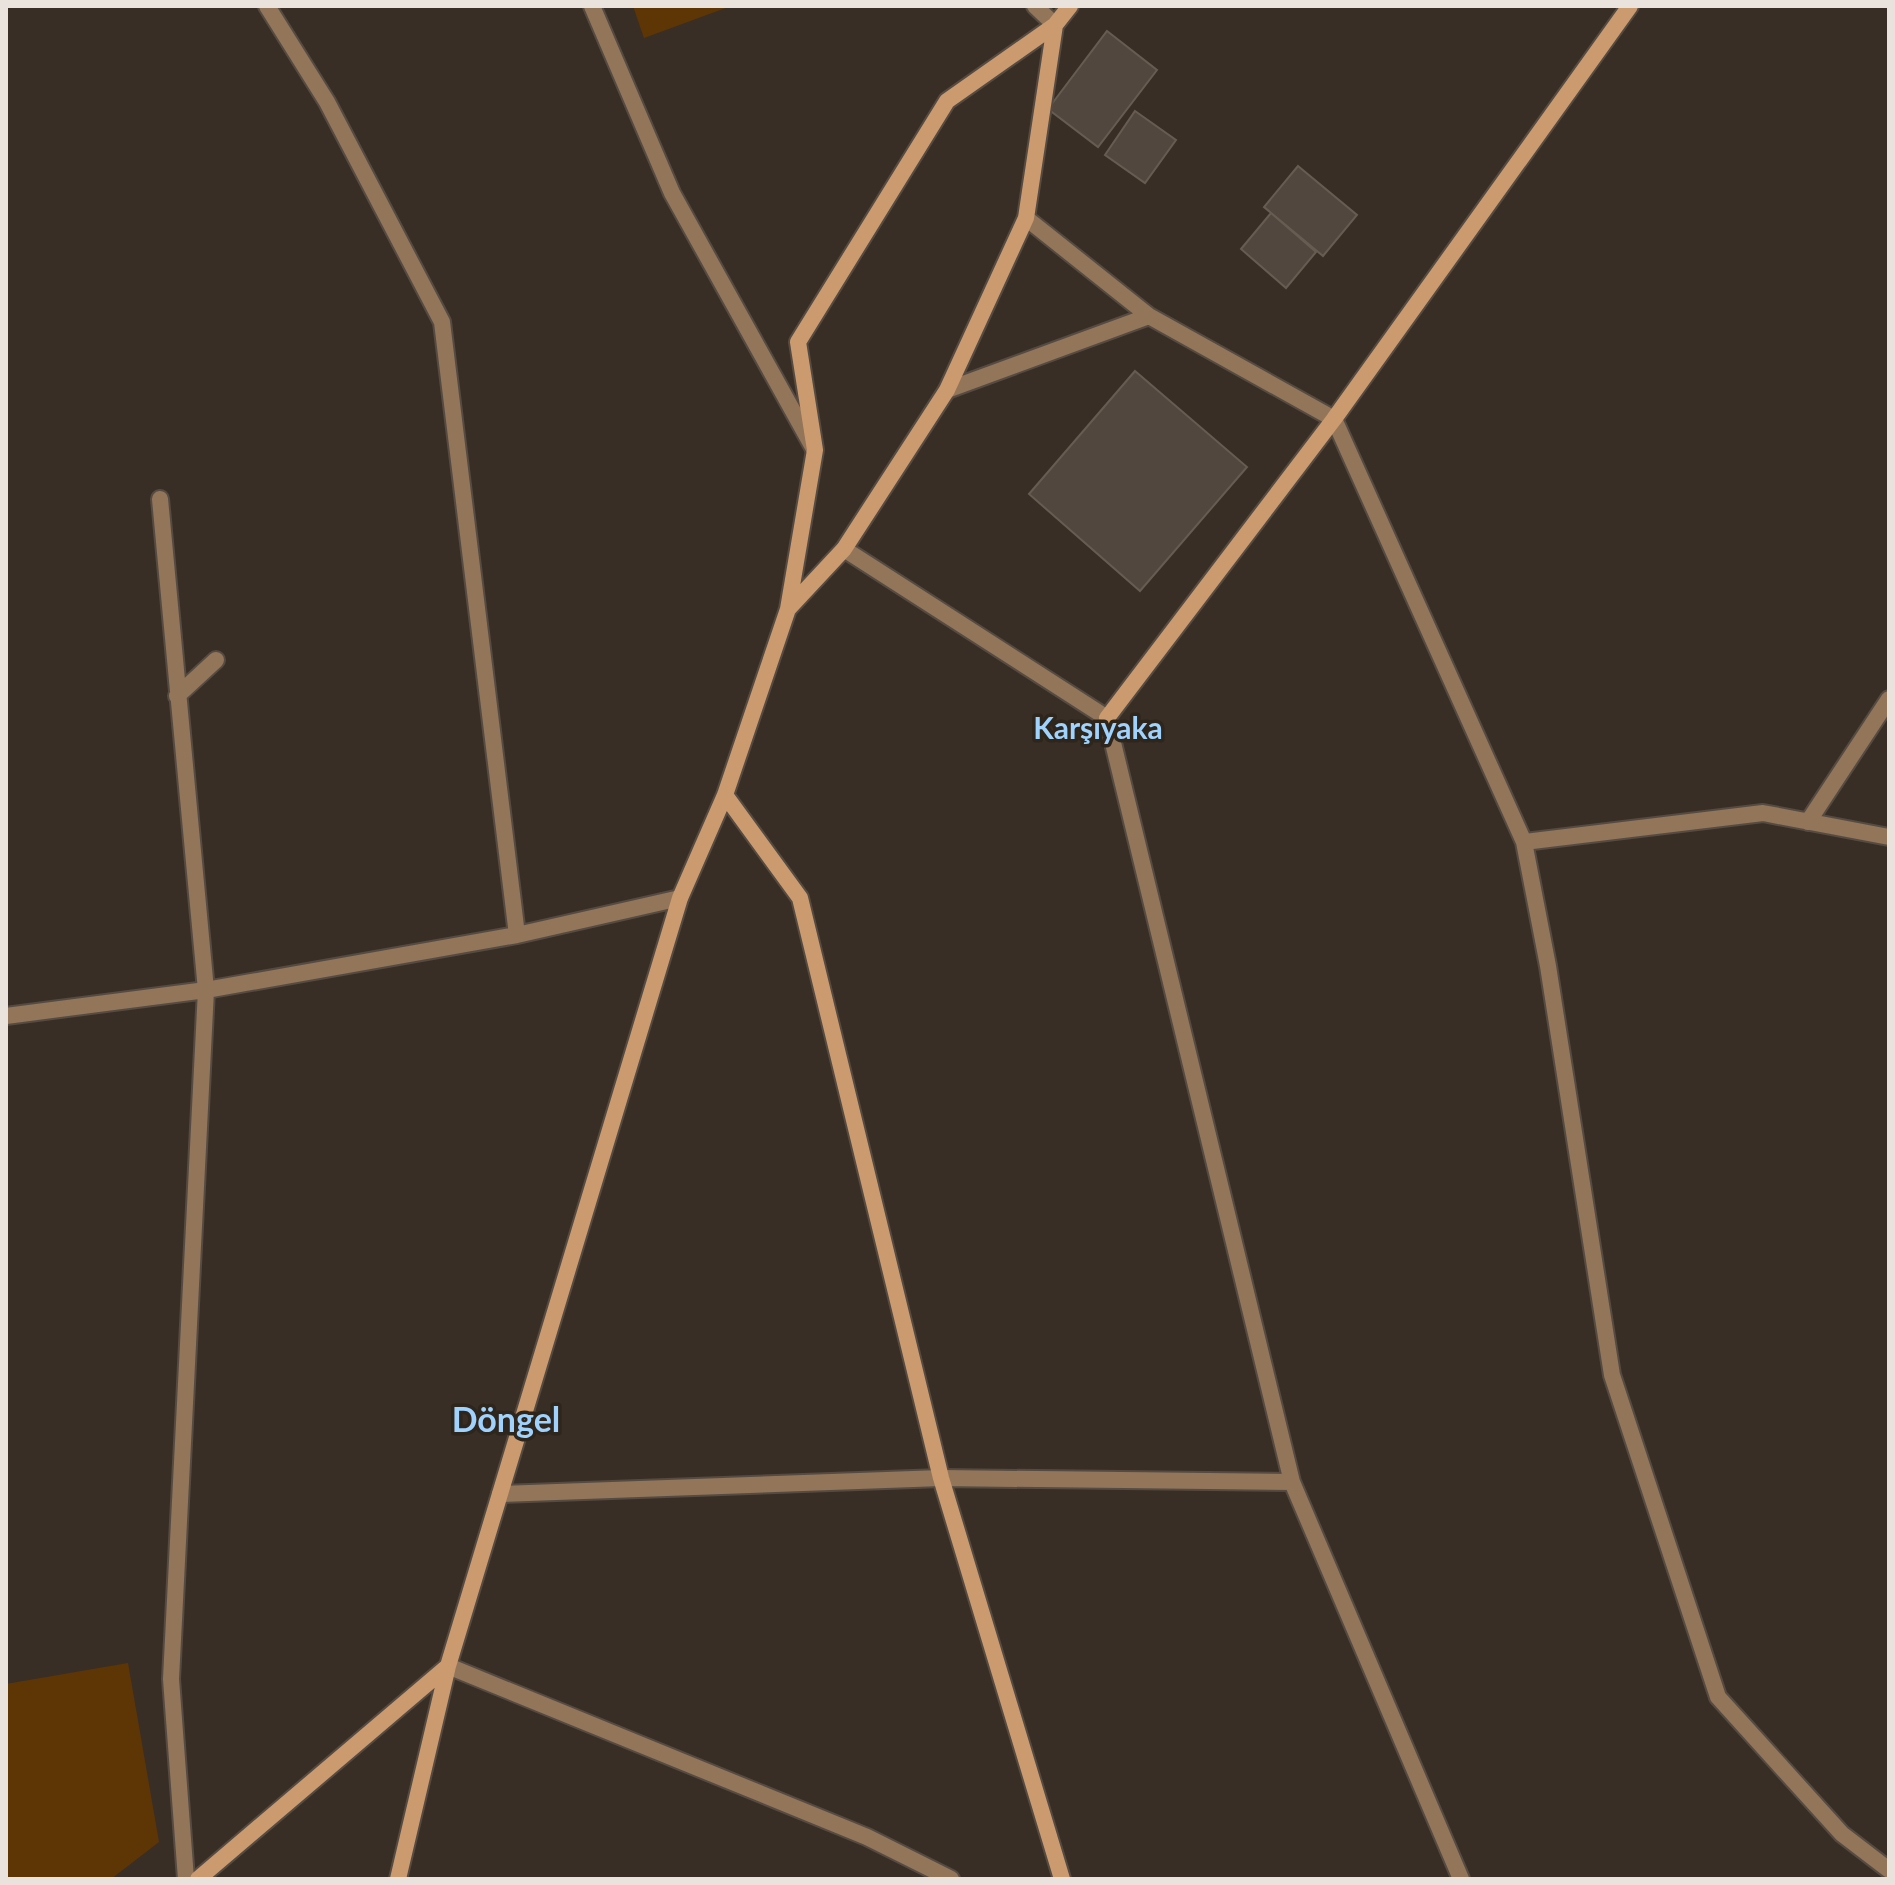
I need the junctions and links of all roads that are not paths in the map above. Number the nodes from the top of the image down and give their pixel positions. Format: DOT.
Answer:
graph roads {
  1 [pos="267,6"];
  2 [pos="592,6"];
  3 [pos="1035,6"];
  4 [pos="1070,6"];
  5 [pos="1630,6"];
  6 [pos="1055,25"];
  7 [pos="1026,218"];
  8 [pos="1149,316"];
  9 [pos="947,390"];
  10 [pos="1334,419"];
  11 [pos="815,450"];
  12 [pos="160,499"];
  13 [pos="844,549"];
  14 [pos="788,609"];
  15 [pos="216,660"];
  16 [pos="177,696"];
  17 [pos="1889,699"];
  18 [pos="1107,718"];
  19 [pos="725,795"];
  20 [pos="1808,822"];
  21 [pos="1889,837"];
  22 [pos="1524,842"];
  23 [pos="680,898"];
  24 [pos="517,935"];
  25 [pos="206,990"];
  26 [pos="6,1016"];
  27 [pos="941,1478"];
  28 [pos="1292,1482"];
  29 [pos="500,1494"];
  30 [pos="448,1666"];
  31 [pos="1889,1870"];
  32 [pos="186,1879"];
  33 [pos="198,1879"];
  34 [pos="398,1879"];
  35 [pos="951,1879"];
  36 [pos="1062,1879"];
  37 [pos="1461,1879"];
  1 -- 24 [label="street"];
  2 -- 11 [label="street"];
  3 -- 6 [label="street"];
  4 -- 6 [label="street"];
  5 -- 10 [label="street"];
  6 -- 7 [label="street"];
  6 -- 11 [label="street"];
  7 -- 8 [label="street"];
  7 -- 9 [label="street"];
  8 -- 9 [label="street"];
  8 -- 10 [label="street"];
  9 -- 13 [label="street"];
  10 -- 18 [label="street"];
  10 -- 22 [label="street"];
  11 -- 14 [label="street"];
  12 -- 16 [label="street"];
  13 -- 14 [label="street"];
  13 -- 18 [label="street"];
  14 -- 19 [label="street"];
  15 -- 16 [label="street"];
  16 -- 25 [label="street"];
  17 -- 20 [label="street"];
  18 -- 28 [label="street"];
  19 -- 23 [label="street"];
  19 -- 27 [label="street"];
  20 -- 21 [label="street"];
  20 -- 22 [label="street"];
  22 -- 31 [label="street"];
  23 -- 24 [label="street"];
  23 -- 29 [label="street"];
  24 -- 25 [label="street"];
  25 -- 26 [label="street"];
  25 -- 32 [label="street"];
  27 -- 28 [label="street"];
  27 -- 29 [label="street"];
  27 -- 36 [label="street"];
  28 -- 37 [label="street"];
  29 -- 30 [label="street"];
  30 -- 33 [label="street"];
  30 -- 34 [label="street"];
  30 -- 35 [label="street"];
}
